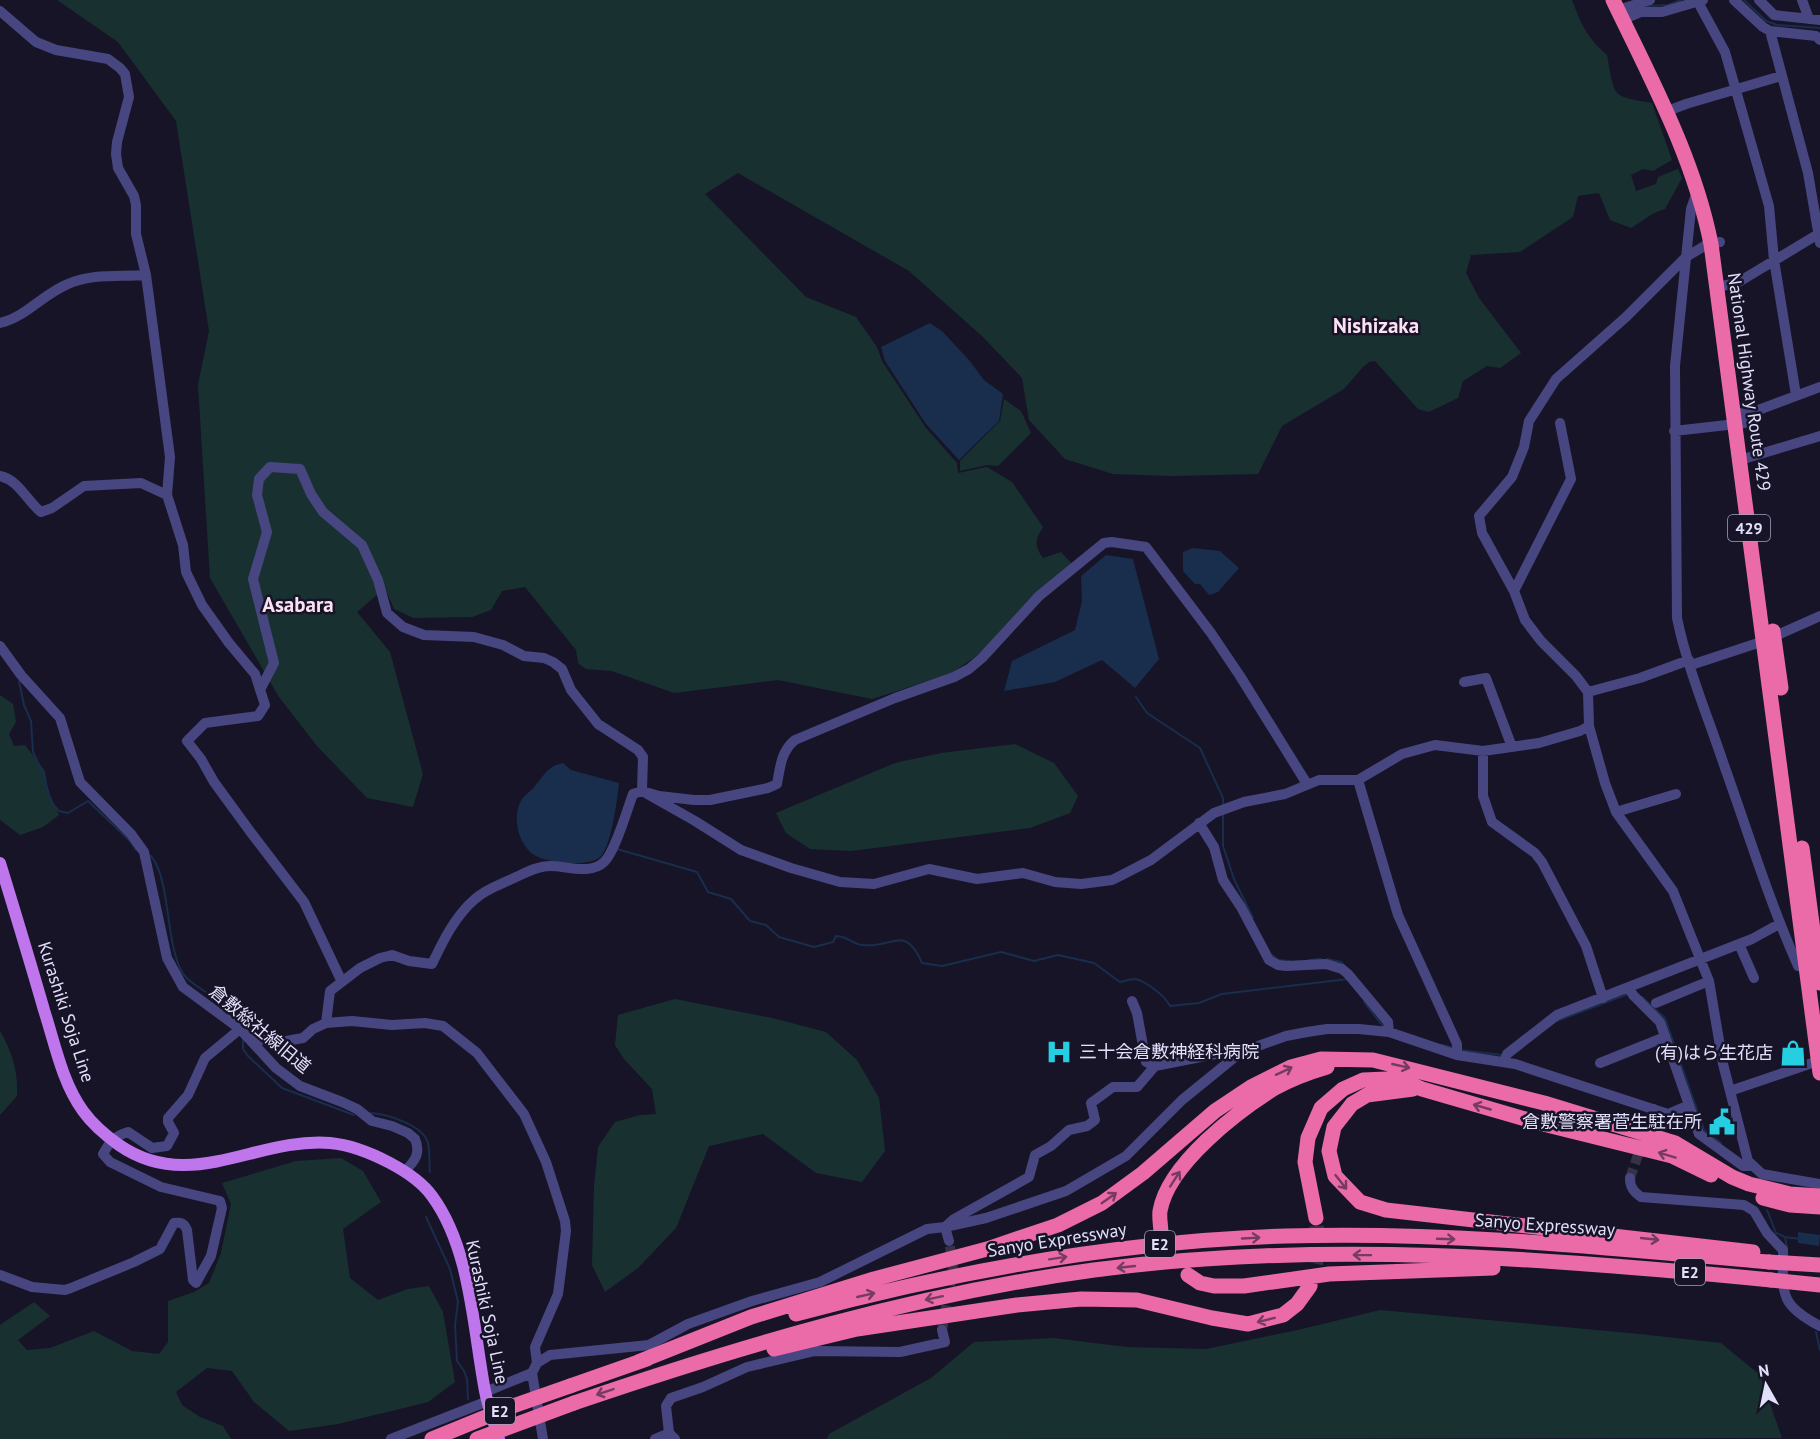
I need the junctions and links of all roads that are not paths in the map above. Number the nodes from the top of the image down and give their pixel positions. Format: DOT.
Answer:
graph roads {
  1 [pos="1650,0"];
  2 [pos="1734,0"];
  3 [pos="1759,0"];
  4 [pos="1802,0"];
  5 [pos="1701,1"];
  6 [pos="1623,9"];
  7 [pos="0,11"];
  8 [pos="1815,20"];
  9 [pos="1770,31"];
  10 [pos="1820,40"];
  11 [pos="1781,76"];
  12 [pos="1736,90"];
  13 [pos="1670,110"];
  14 [pos="1698,189"];
  15 [pos="1820,236"];
  16 [pos="1716,243"];
  17 [pos="1686,257"];
  18 [pos="1774,260"];
  19 [pos="146,274"];
  20 [pos="1722,286"];
  21 [pos="0,323"];
  22 [pos="1820,387"];
  23 [pos="1796,395"];
  24 [pos="1740,419"];
  25 [pos="1560,423"];
  26 [pos="1674,431"];
  27 [pos="1820,436"];
  28 [pos="1745,459"];
  29 [pos="0,476"];
  30 [pos="166,495"];
  31 [pos="1514,591"];
  32 [pos="1820,616"];
  33 [pos="1769,639"];
  34 [pos="0,646"];
  35 [pos="1690,663"];
  36 [pos="1464,682"];
  37 [pos="260,690"];
  38 [pos="1588,692"];
  39 [pos="1590,726"];
  40 [pos="1512,747"];
  41 [pos="1483,752"];
  42 [pos="1358,780"];
  43 [pos="1307,784"];
  44 [pos="642,791"];
  45 [pos="1676,794"];
  46 [pos="1616,812"];
  47 [pos="1199,824"];
  48 [pos="0,863"];
  49 [pos="1779,924"];
  50 [pos="1739,944"];
  51 [pos="1701,959"];
  52 [pos="1812,964"];
  53 [pos="1754,978"];
  54 [pos="342,981"];
  55 [pos="1709,981"];
  56 [pos="1820,983"];
  57 [pos="1631,991"];
  58 [pos="1603,998"];
  59 [pos="1132,1001"];
  60 [pos="1656,1003"];
  61 [pos="326,1023"];
  62 [pos="1389,1029"];
  63 [pos="244,1034"];
  64 [pos="1665,1037"];
  65 [pos="1458,1051"];
  66 [pos="1241,1052"];
  67 [pos="1506,1058"];
  68 [pos="1344,1061"];
  69 [pos="1600,1063"];
  70 [pos="1155,1066"];
  71 [pos="1819,1067"];
  72 [pos="1422,1089"];
  73 [pos="1730,1091"];
  74 [pos="1689,1105"];
  75 [pos="1654,1109"];
  76 [pos="1649,1123"];
  77 [pos="112,1140"];
  78 [pos="1748,1166"];
  79 [pos="405,1171"];
  80 [pos="1630,1178"];
  81 [pos="1820,1184"];
  82 [pos="1820,1196"];
  83 [pos="1820,1207"];
  84 [pos="1316,1218"];
  85 [pos="945,1227"];
  86 [pos="1161,1234"];
  87 [pos="949,1241"];
  88 [pos="1768,1262"];
  89 [pos="1610,1264"];
  90 [pos="1820,1265"];
  91 [pos="0,1275"];
  92 [pos="1188,1275"];
  93 [pos="1820,1285"];
  94 [pos="1310,1286"];
  95 [pos="1820,1326"];
  96 [pos="942,1330"];
  97 [pos="638,1362"];
  98 [pos="535,1368"];
  99 [pos="643,1379"];
  100 [pos="486,1397"];
  101 [pos="672,1436"];
  102 [pos="391,1439"];
  103 [pos="432,1439"];
  104 [pos="477,1439"];
  105 [pos="499,1439"];
  106 [pos="543,1439"];
  107 [pos="655,1439"];
  1 -- 6 [label="street"];
  2 -- 9 [label="street"];
  3 -- 8 [label="street"];
  4 -- 8 [label="street"];
  5 -- 6 [label="street"];
  5 -- 12 [label="street"];
  6 -- 13 [label="highway, National Highway Route 429 / 429"];
  7 -- 19 [label="street"];
  9 -- 10 [label="street"];
  9 -- 11 [label="street"];
  11 -- 12 [label="street"];
  11 -- 15 [label="street"];
  12 -- 13 [label="street"];
  12 -- 18 [label="street"];
  13 -- 14 [label="highway, National Highway Route 429 / 429"];
  13 -- 16 [label="highway, National Highway Route 429 / 429"];
  14 -- 16 [label="highway, National Highway Route 429 / 429"];
  14 -- 17 [label="street"];
  15 -- 18 [label="street"];
  16 -- 17 [label="street"];
  16 -- 20 [label="highway, National Highway Route 429 / 429"];
  17 -- 26 [label="street"];
  17 -- 31 [label="street"];
  18 -- 20 [label="street"];
  18 -- 23 [label="street"];
  19 -- 21 [label="street"];
  19 -- 30 [label="street"];
  20 -- 24 [label="highway, National Highway Route 429 / 429"];
  22 -- 23 [label="street"];
  23 -- 24 [label="street"];
  24 -- 26 [label="street"];
  24 -- 28 [label="highway, National Highway Route 429 / 429"];
  25 -- 31 [label="street"];
  26 -- 35 [label="street"];
  27 -- 28 [label="street"];
  28 -- 33 [label="highway, National Highway Route 429 / 429"];
  29 -- 30 [label="street"];
  30 -- 37 [label="street"];
  31 -- 38 [label="street"];
  32 -- 33 [label="street"];
  33 -- 35 [label="street"];
  33 -- 52 [label="highway, National Highway Route 429 / 429"];
  34 -- 63 [label="street, 倉敷総社線旧道"];
  35 -- 38 [label="street"];
  35 -- 49 [label="street"];
  36 -- 40 [label="street"];
  37 -- 44 [label="street"];
  37 -- 54 [label="street"];
  38 -- 39 [label="street"];
  39 -- 40 [label="street"];
  39 -- 46 [label="street"];
  40 -- 41 [label="street"];
  41 -- 42 [label="street"];
  41 -- 58 [label="street"];
  42 -- 43 [label="street"];
  42 -- 65 [label="street"];
  43 -- 44 [label="street"];
  43 -- 47 [label="street"];
  44 -- 47 [label="street"];
  44 -- 54 [label="street"];
  45 -- 46 [label="street"];
  46 -- 51 [label="street"];
  47 -- 62 [label="street"];
  48 -- 77 [label="main road, Kurashiki Soja Line"];
  49 -- 50 [label="street"];
  49 -- 52 [label="street"];
  50 -- 51 [label="street"];
  50 -- 53 [label="street"];
  51 -- 55 [label="street"];
  51 -- 57 [label="street"];
  52 -- 56 [label="highway, National Highway Route 429 / 429"];
  52 -- 71 [label="highway, National Highway Route 429 / 429"];
  54 -- 61 [label="street"];
  55 -- 60 [label="street"];
  55 -- 73 [label="street"];
  57 -- 58 [label="street"];
  57 -- 64 [label="street"];
  58 -- 67 [label="street"];
  59 -- 70 [label="street"];
  61 -- 63 [label="street"];
  61 -- 98 [label="street"];
  62 -- 65 [label="street"];
  62 -- 66 [label="street"];
  63 -- 77 [label="street"];
  63 -- 79 [label="street, 倉敷総社線旧道"];
  64 -- 69 [label="street"];
  64 -- 74 [label="street"];
  65 -- 67 [label="street"];
  66 -- 70 [label="street"];
  66 -- 85 [label="street"];
  67 -- 75 [label="street"];
  68 -- 82 [label="highway, one-way"];
  86 -- 68 [label="highway, one-way"];
  97 -- 68 [label="highway, one-way"];
  70 -- 85 [label="street"];
  71 -- 73 [label="street"];
  83 -- 72 [label="highway, one-way"];
  72 -- 84 [label="highway"];
  72 -- 88 [label="highway, one-way"];
  73 -- 78 [label="street"];
  74 -- 75 [label="street"];
  74 -- 78 [label="street"];
  75 -- 76 [label="street"];
  77 -- 79 [label="main road, Kurashiki Soja Line"];
  77 -- 91 [label="street"];
  78 -- 81 [label="street"];
  79 -- 100 [label="main road, Kurashiki Soja Line"];
  80 -- 95 [label="street"];
  85 -- 87 [label="street"];
  85 -- 98 [label="street"];
  88 -- 90 [label="highway, Sanyo Expressway / E2, bridge"];
  97 -- 88 [label="highway, Sanyo Expressway / E2, one-way"];
  89 -- 92 [label="highway"];
  89 -- 93 [label="highway, Sanyo Expressway / E2, bridge"];
  89 -- 99 [label="highway, Sanyo Expressway / E2, one-way"];
  94 -- 99 [label="highway, one-way"];
  96 -- 101 [label="street"];
  97 -- 103 [label="highway, Sanyo Expressway / E2, bridge"];
  98 -- 100 [label="street"];
  98 -- 106 [label="street"];
  99 -- 104 [label="highway, Sanyo Expressway / E2, one-way, bridge"];
  100 -- 102 [label="street"];
  100 -- 105 [label="main road, Kurashiki Soja Line"];
  101 -- 107 [label="street"];
}
